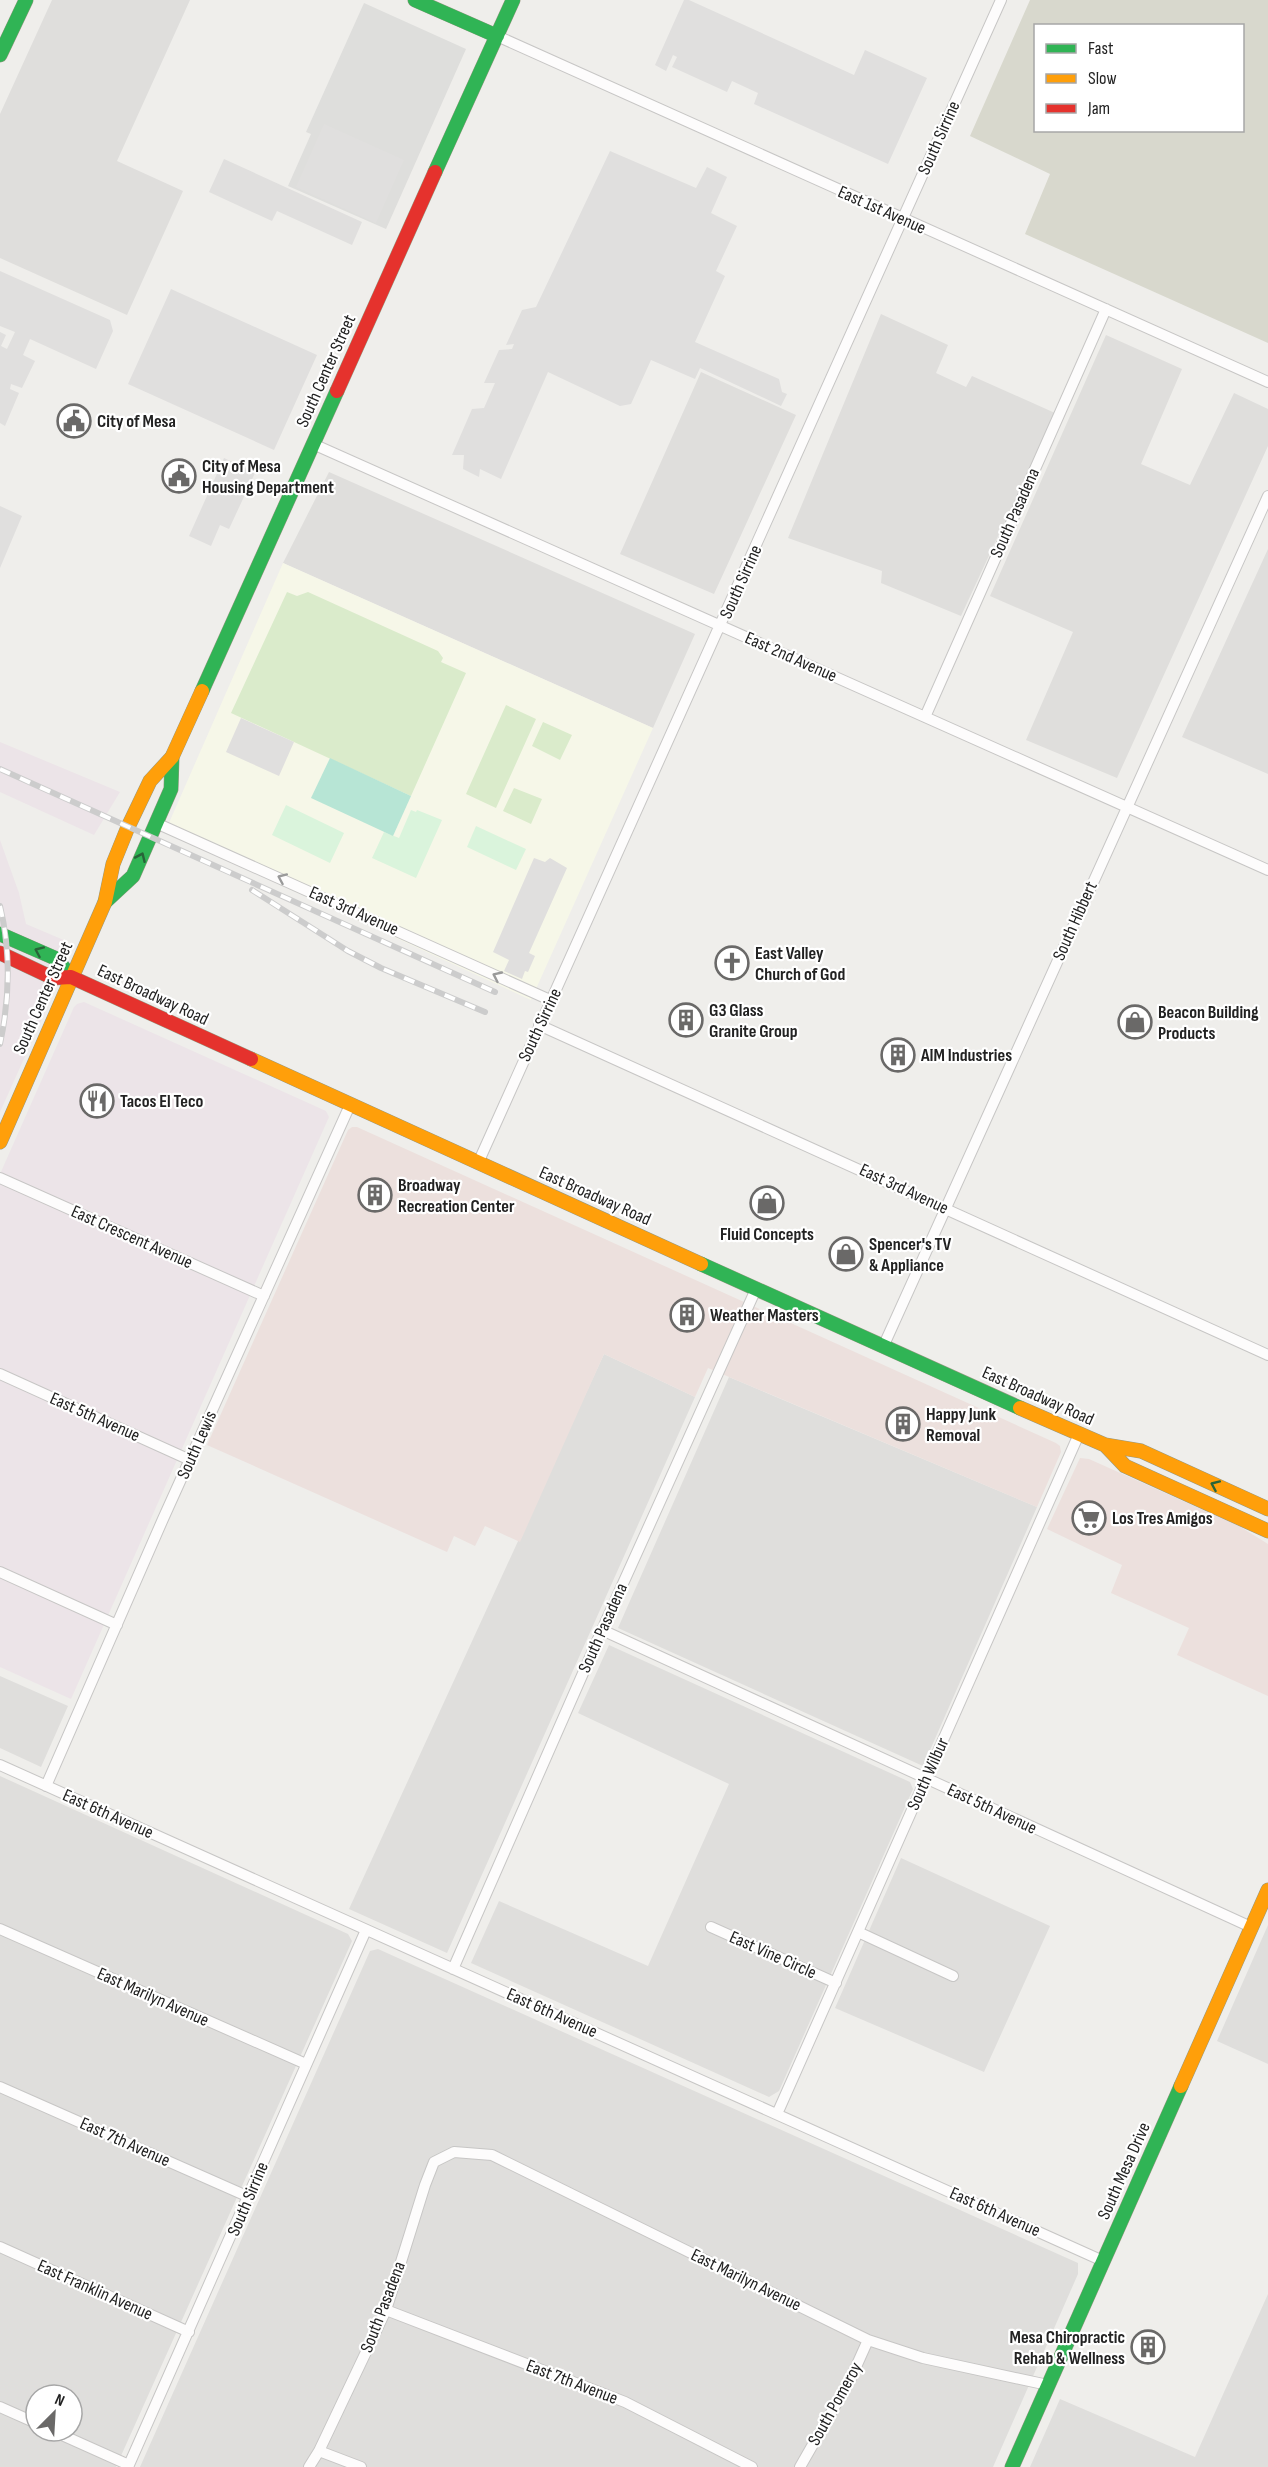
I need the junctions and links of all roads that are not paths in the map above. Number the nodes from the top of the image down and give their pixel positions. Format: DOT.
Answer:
graph roads {
  1 [pos="26,0"];
  2 [pos="415,0"];
  3 [pos="513,0"];
  4 [pos="1001,0"];
  5 [pos="497,36"];
  6 [pos="0,55"];
  7 [pos="903,219"];
  8 [pos="1106,309"];
  9 [pos="1268,382"];
  10 [pos="314,444"];
  11 [pos="1268,496"];
  12 [pos="721,626"];
  13 [pos="925,717"];
  14 [pos="172,757"];
  15 [pos="1126,807"];
  16 [pos="156,823"];
  17 [pos="1268,870"];
  18 [pos="105,902"];
  19 [pos="0,934"];
  20 [pos="0,953"];
  21 [pos="71,977"];
  22 [pos="550,1000"];
  23 [pos="539,1024"];
  24 [pos="350,1105"];
  25 [pos="0,1142"];
  26 [pos="478,1163"];
  27 [pos="0,1178"];
  28 [pos="946,1208"];
  29 [pos="756,1289"];
  30 [pos="264,1296"];
  31 [pos="883,1347"];
  32 [pos="1268,1355"];
  33 [pos="0,1374"];
  34 [pos="1079,1434"];
  35 [pos="1105,1446"];
  36 [pos="190,1460"];
  37 [pos="1268,1509"];
  38 [pos="1268,1531"];
  39 [pos="0,1572"];
  40 [pos="117,1625"];
  41 [pos="602,1630"];
  42 [pos="0,1765"];
  43 [pos="926,1779"];
  44 [pos="46,1786"];
  45 [pos="1268,1890"];
  46 [pos="711,1927"];
  47 [pos="1251,1928"];
  48 [pos="0,1929"];
  49 [pos="366,1930"];
  50 [pos="858,1932"];
  51 [pos="453,1969"];
  52 [pos="953,1976"];
  53 [pos="836,1983"];
  54 [pos="306,2064"];
  55 [pos="0,2087"];
  56 [pos="777,2114"];
  57 [pos="454,2152"];
  58 [pos="249,2197"];
  59 [pos="0,2247"];
  60 [pos="1103,2261"];
  61 [pos="386,2310"];
  62 [pos="189,2332"];
  63 [pos="868,2340"];
  64 [pos="1048,2385"];
  65 [pos="0,2407"];
  66 [pos="24,2418"];
  67 [pos="79,2443"];
  68 [pos="319,2451"];
  69 [pos="128,2466"];
  70 [pos="309,2467"];
  71 [pos="360,2467"];
  72 [pos="752,2467"];
  73 [pos="800,2467"];
  74 [pos="1012,2467"];
  1 -- 6 [label="main road"];
  2 -- 5 [label="main road"];
  3 -- 5 [label="main road, South Center Street"];
  4 -- 7 [label="street, South Sirrine"];
  5 -- 7 [label="street, East 1st Avenue"];
  5 -- 10 [label="main road, South Center Street"];
  7 -- 8 [label="street, East 1st Avenue"];
  7 -- 12 [label="street, South Sirrine"];
  8 -- 9 [label="street, East 1st Avenue"];
  8 -- 13 [label="street, South Pasadena"];
  10 -- 12 [label="street, East 2nd Avenue"];
  10 -- 14 [label="main road, South Center Street"];
  11 -- 15 [label="street, South Hibbert"];
  12 -- 13 [label="street, East 2nd Avenue"];
  12 -- 22 [label="street, South Sirrine"];
  13 -- 15 [label="street, East 2nd Avenue"];
  14 -- 16 [label="main road, South Center Street"];
  14 -- 18 [label="main road, South Center Street"];
  15 -- 17 [label="street, East 2nd Avenue"];
  15 -- 28 [label="street, South Hibbert"];
  18 -- 16 [label="main road, South Center Street, one-way"];
  22 -- 16 [label="street, East 3rd Avenue, one-way"];
  18 -- 21 [label="main road, South Center Street"];
  21 -- 19 [label="main road, one-way"];
  20 -- 21 [label="main road"];
  21 -- 24 [label="main road, East Broadway Road"];
  21 -- 25 [label="main road, South Center Street"];
  22 -- 23 [label="street, South Sirrine"];
  23 -- 26 [label="street, South Sirrine"];
  23 -- 28 [label="street, East 3rd Avenue"];
  24 -- 26 [label="main road, East Broadway Road"];
  24 -- 30 [label="street, South Lewis"];
  26 -- 29 [label="main road, East Broadway Road"];
  27 -- 30 [label="street, East Crescent Avenue"];
  28 -- 31 [label="street, South Hibbert"];
  28 -- 32 [label="street, East 3rd Avenue"];
  29 -- 31 [label="main road, East Broadway Road"];
  29 -- 41 [label="street, South Pasadena"];
  30 -- 36 [label="street, South Lewis"];
  31 -- 34 [label="main road, East Broadway Road"];
  33 -- 36 [label="street, East 5th Avenue"];
  34 -- 35 [label="main road, East Broadway Road"];
  34 -- 43 [label="street, South Wilbur"];
  37 -- 35 [label="main road, East Broadway Road, one-way"];
  35 -- 38 [label="main road, East Broadway Road"];
  36 -- 40 [label="street, South Lewis"];
  39 -- 40 [label="street"];
  40 -- 44 [label="street, South Lewis"];
  41 -- 43 [label="street, East 5th Avenue"];
  41 -- 51 [label="street, South Pasadena"];
  42 -- 44 [label="street, East 6th Avenue"];
  43 -- 47 [label="street, East 5th Avenue"];
  43 -- 50 [label="street, South Wilbur"];
  44 -- 49 [label="street, East 6th Avenue"];
  45 -- 47 [label="main road, South Mesa Drive"];
  46 -- 53 [label="street, East Vine Circle"];
  47 -- 60 [label="main road, South Mesa Drive"];
  48 -- 54 [label="street, East Marilyn Avenue"];
  49 -- 51 [label="street, East 6th Avenue"];
  49 -- 54 [label="street, South Sirrine"];
  50 -- 52 [label="street"];
  50 -- 53 [label="street, South Wilbur"];
  51 -- 56 [label="street, East 6th Avenue"];
  53 -- 56 [label="street, South Wilbur"];
  54 -- 58 [label="street, South Sirrine"];
  55 -- 58 [label="street, East 7th Avenue"];
  56 -- 60 [label="street, East 6th Avenue"];
  57 -- 61 [label="street, South Pasadena"];
  57 -- 63 [label="street, East Marilyn Avenue"];
  58 -- 62 [label="street, South Sirrine"];
  59 -- 62 [label="street, East Franklin Avenue"];
  60 -- 64 [label="main road, South Mesa Drive"];
  61 -- 68 [label="street, South Pasadena"];
  61 -- 72 [label="street, East 7th Avenue"];
  62 -- 69 [label="street, South Sirrine"];
  63 -- 64 [label="street, East Marilyn Avenue"];
  63 -- 73 [label="street, South Pomeroy"];
  64 -- 74 [label="main road, South Mesa Drive"];
  65 -- 66 [label="street"];
  67 -- 69 [label="street"];
  68 -- 70 [label="street, South Pasadena"];
  68 -- 71 [label="street"];
}
